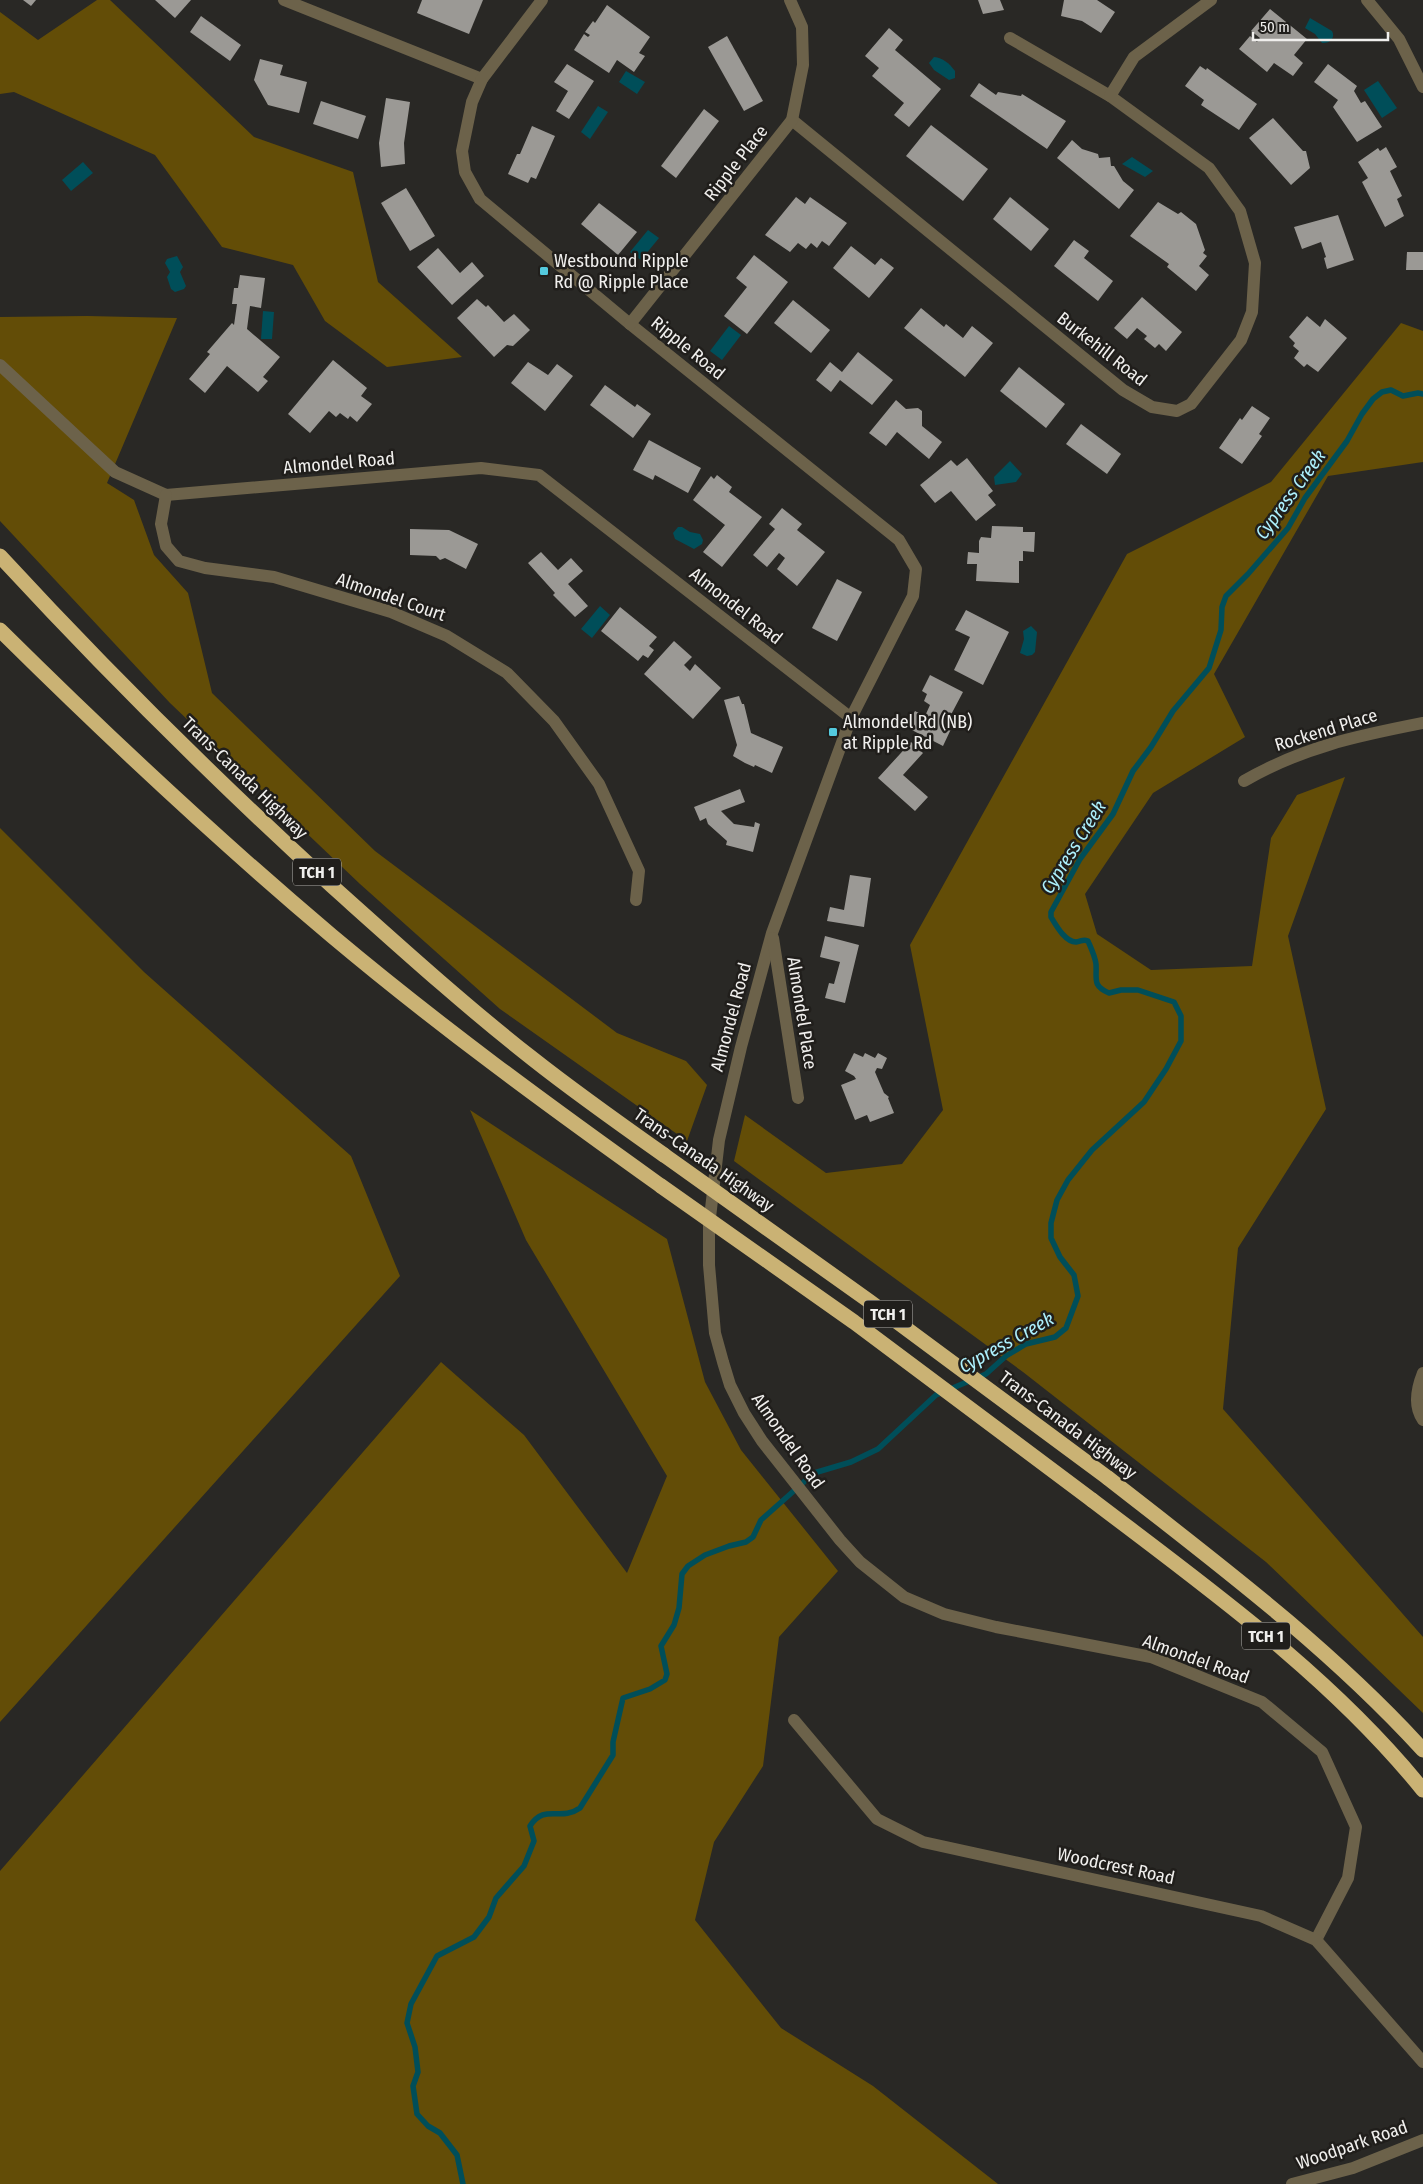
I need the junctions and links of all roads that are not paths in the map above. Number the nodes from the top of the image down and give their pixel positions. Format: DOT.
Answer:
graph roads {
  1 [pos="284,0"];
  2 [pos="542,0"];
  3 [pos="790,0"];
  4 [pos="1211,0"];
  5 [pos="1367,0"];
  6 [pos="1010,38"];
  7 [pos="482,78"];
  8 [pos="1423,87"];
  9 [pos="1110,96"];
  10 [pos="792,120"];
  11 [pos="630,324"];
  12 [pos="0,365"];
  13 [pos="166,495"];
  14 [pos="0,556"];
  15 [pos="0,630"];
  16 [pos="851,718"];
  17 [pos="1423,723"];
  18 [pos="1244,781"];
  19 [pos="636,900"];
  20 [pos="772,933"];
  21 [pos="798,1098"];
  22 [pos="1423,1373"];
  23 [pos="1423,1420"];
  24 [pos="794,1720"];
  25 [pos="1423,1750"];
  26 [pos="1423,1790"];
  27 [pos="1316,1940"];
  28 [pos="1423,2062"];
  29 [pos="1423,2140"];
  30 [pos="1292,2184"];
  1 -- 7 [label="street"];
  2 -- 7 [label="street, Ripple Road"];
  3 -- 10 [label="street, Ripple Place"];
  4 -- 9 [label="street"];
  5 -- 8 [label="street"];
  6 -- 9 [label="street, Burkehill Road"];
  7 -- 11 [label="street, Ripple Road"];
  9 -- 10 [label="street, Burkehill Road"];
  10 -- 11 [label="street, Ripple Place"];
  11 -- 16 [label="street, Ripple Road"];
  12 -- 13 [label="street, Almondel Road"];
  13 -- 16 [label="street, Almondel Road"];
  13 -- 19 [label="street, Almondel Court"];
  14 -- 25 [label="highway, Trans-Canada Highway / TCH 1, bridge"];
  15 -- 26 [label="highway, TCH 1, bridge"];
  16 -- 20 [label="street, Almondel Road"];
  17 -- 18 [label="street, Rockend Place"];
  20 -- 21 [label="street, Almondel Place"];
  20 -- 27 [label="street, Almondel Road"];
  22 -- 23 [label="street"];
  24 -- 27 [label="street, Woodcrest Road"];
  27 -- 28 [label="street, Woodcrest Road"];
  29 -- 30 [label="street, Woodpark Road"];
}
